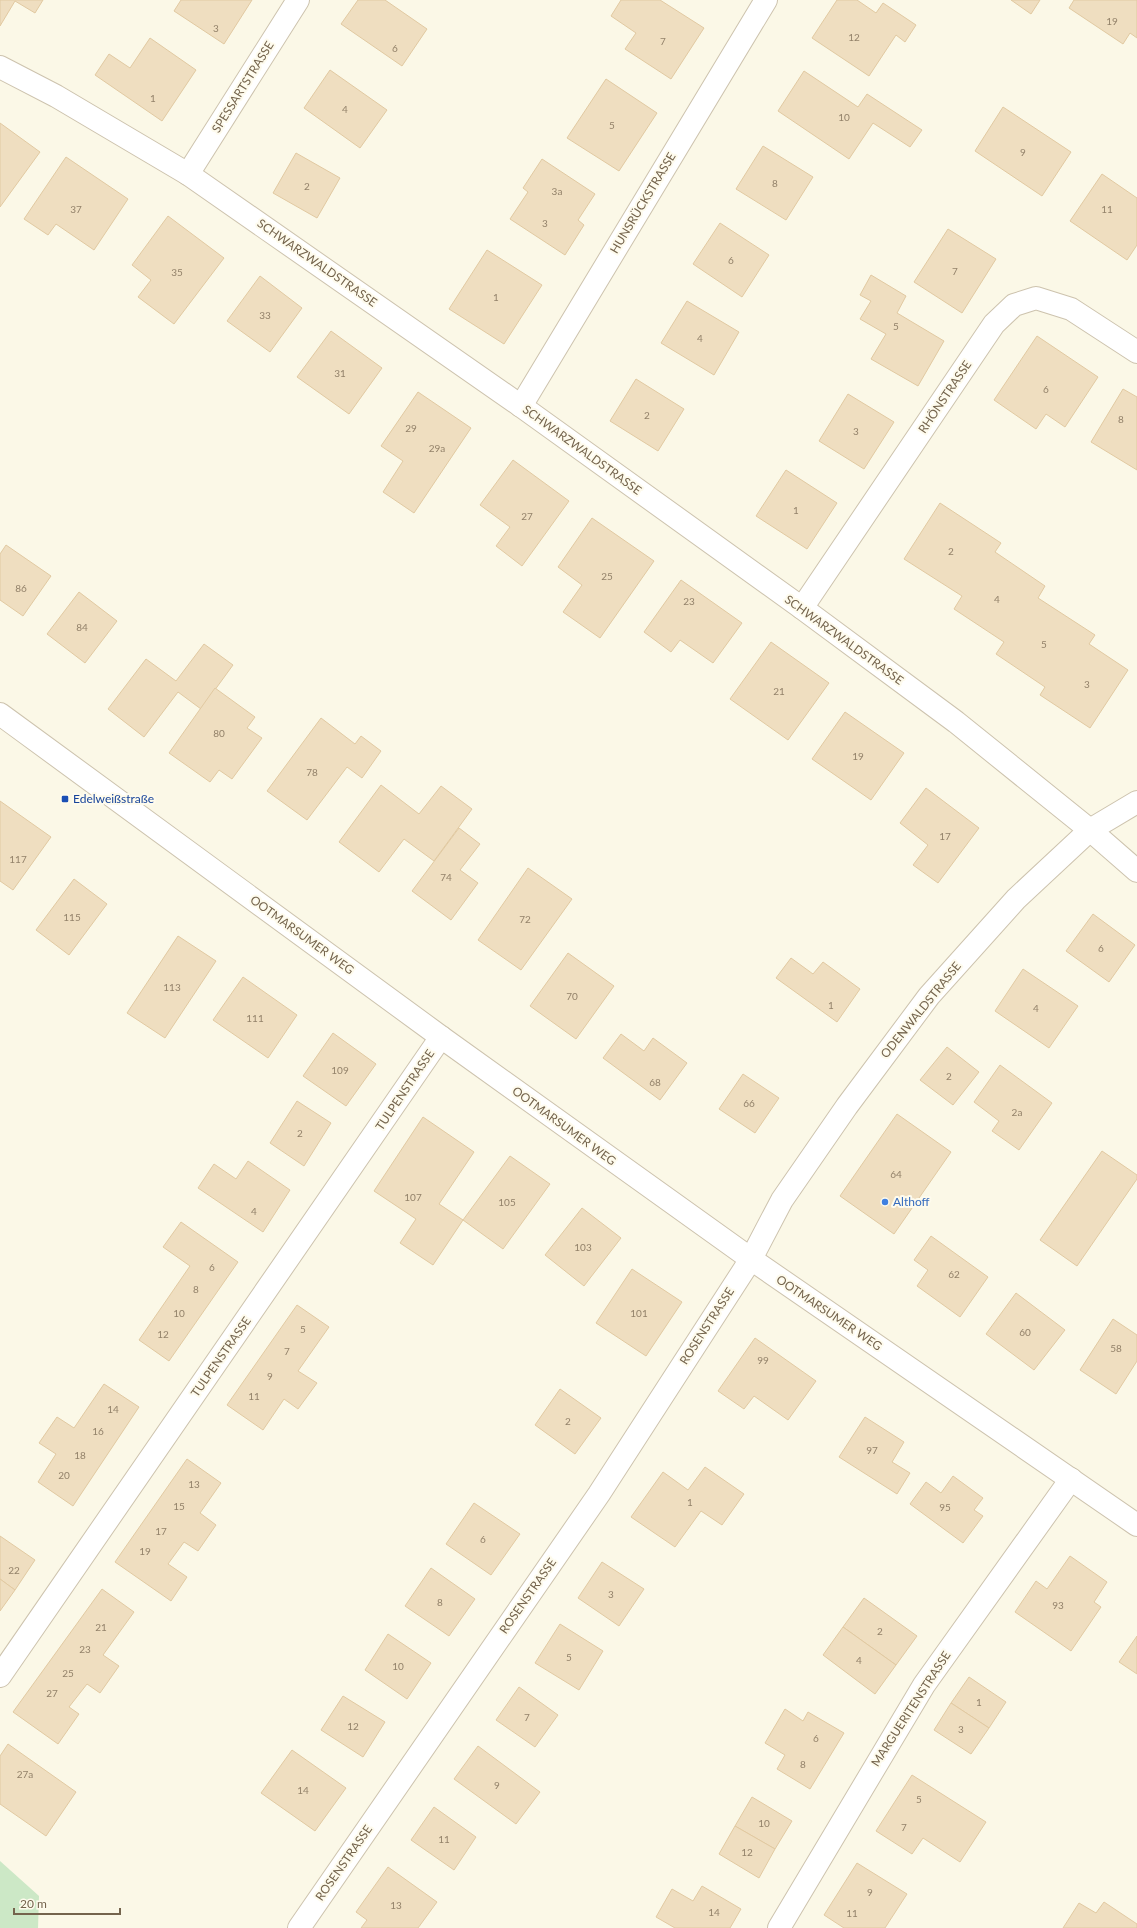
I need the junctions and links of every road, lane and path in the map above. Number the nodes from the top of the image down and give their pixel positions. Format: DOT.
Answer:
graph roads {
  1 [pos="298,0"];
  2 [pos="766,0"];
  3 [pos="0,67"];
  4 [pos="188,174"];
  5 [pos="1137,352"];
  6 [pos="521,406"];
  7 [pos="802,608"];
  8 [pos="0,714"];
  9 [pos="1137,802"];
  10 [pos="1090,830"];
  11 [pos="1137,871"];
  12 [pos="441,1037"];
  13 [pos="750,1259"];
  14 [pos="1071,1479"];
  15 [pos="1137,1525"];
  16 [pos="0,1676"];
  17 [pos="299,1928"];
  18 [pos="779,1928"];
  1 -- 4 [label="street, SPESSARTSTRASSE"];
  2 -- 6 [label="street, HUNSRÜCKSTRASSE"];
  3 -- 4 [label="street, SCHWARZWALDSTRASSE"];
  4 -- 6 [label="street, SCHWARZWALDSTRASSE"];
  5 -- 7 [label="street, RHÖNSTRASSE"];
  6 -- 7 [label="street, SCHWARZWALDSTRASSE"];
  7 -- 10 [label="street, SCHWARZWALDSTRASSE"];
  8 -- 12 [label="street, OOTMARSUMER WEG"];
  9 -- 10 [label="street, ODENWALDSTRASSE"];
  10 -- 11 [label="street, SCHWARZWALDSTRASSE"];
  10 -- 13 [label="street, ODENWALDSTRASSE"];
  12 -- 13 [label="street, OOTMARSUMER WEG"];
  12 -- 16 [label="street, TULPENSTRASSE"];
  13 -- 14 [label="street, OOTMARSUMER WEG"];
  13 -- 17 [label="street, ROSENSTRASSE"];
  14 -- 15 [label="street, OOTMARSUMER WEG"];
  14 -- 18 [label="street, MARGUERITENSTRASSE"];
}
